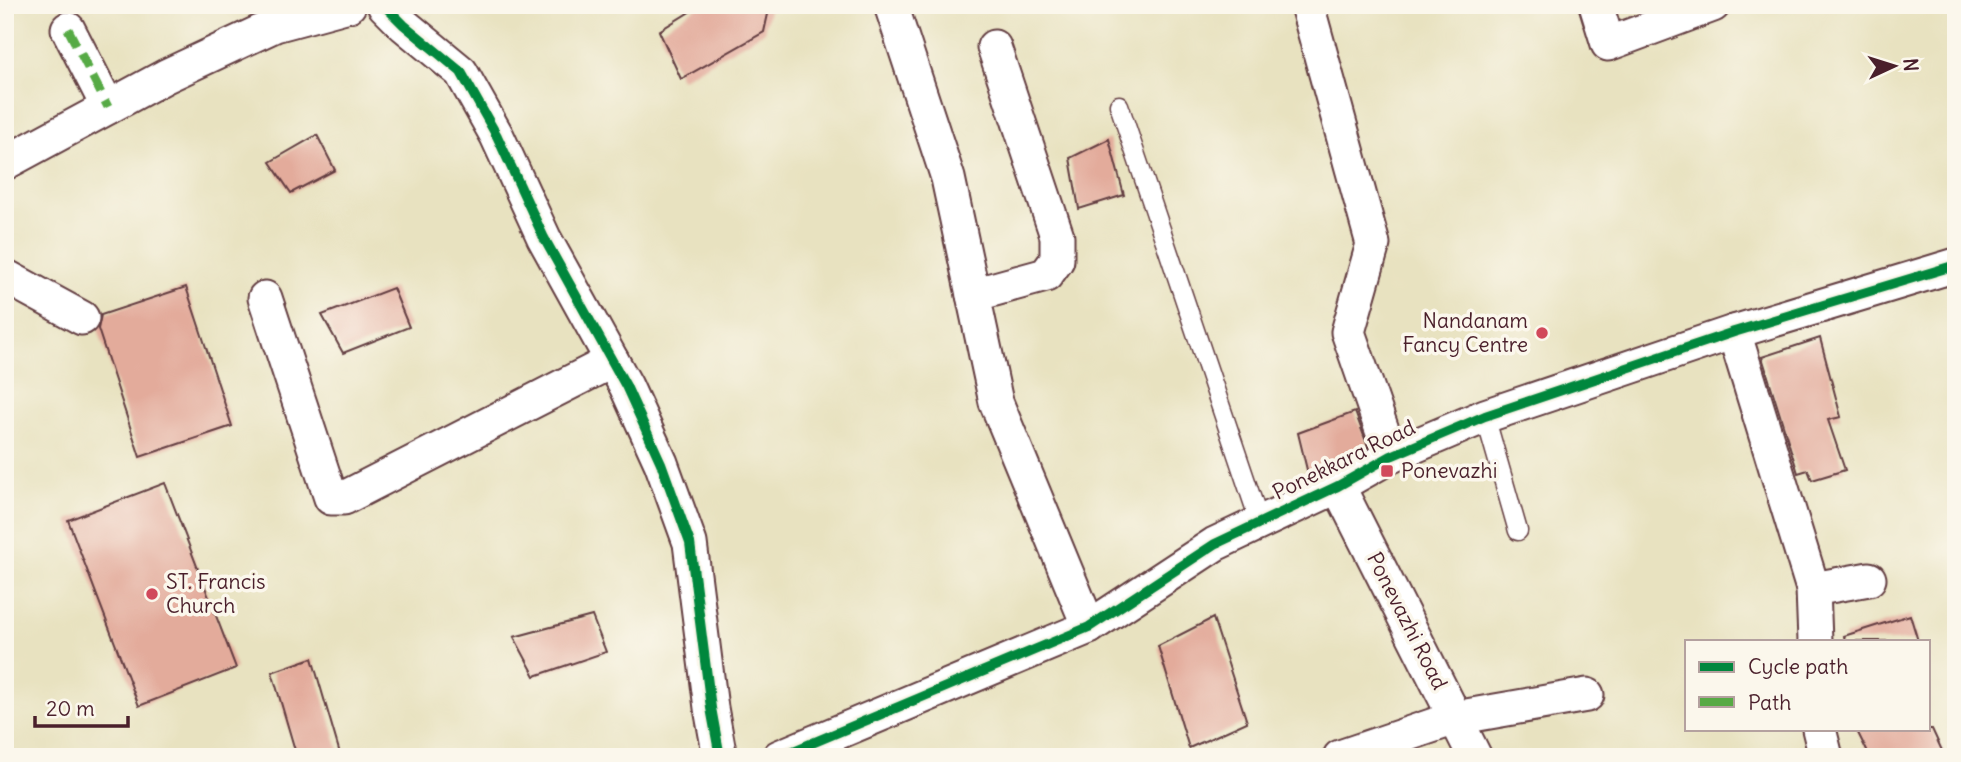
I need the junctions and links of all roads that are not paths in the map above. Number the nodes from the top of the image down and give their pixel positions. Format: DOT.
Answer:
graph roads {
  1 [pos="349,5"];
  2 [pos="384,5"];
  3 [pos="891,5"];
  4 [pos="1307,5"];
  5 [pos="1596,5"];
  6 [pos="1713,5"];
  7 [pos="68,29"];
  8 [pos="994,47"];
  9 [pos="1119,105"];
  10 [pos="107,107"];
  11 [pos="5,163"];
  12 [pos="1956,265"];
  13 [pos="5,276"];
  14 [pos="973,295"];
  15 [pos="265,298"];
  16 [pos="82,318"];
  17 [pos="1734,332"];
  18 [pos="612,361"];
  19 [pos="1485,416"];
  20 [pos="1391,456"];
  21 [pos="1338,486"];
  22 [pos="1260,523"];
  23 [pos="1517,531"];
  24 [pos="1869,579"];
  25 [pos="1812,589"];
  26 [pos="1089,627"];
  27 [pos="1815,640"];
  28 [pos="1587,695"];
  29 [pos="1455,718"];
  30 [pos="1819,730"];
  31 [pos="720,757"];
  32 [pos="779,757"];
  33 [pos="1340,757"];
  34 [pos="1475,757"];
  35 [pos="1826,757"];
  1 -- 10 [label="street"];
  2 -- 18 [label="street"];
  3 -- 14 [label="street"];
  4 -- 20 [label="street"];
  5 -- 6 [label="street"];
  7 -- 10 [label="street"];
  8 -- 14 [label="street"];
  9 -- 22 [label="lane"];
  10 -- 11 [label="street"];
  12 -- 17 [label="street, Ponekkara Road"];
  13 -- 16 [label="street"];
  14 -- 26 [label="street"];
  15 -- 18 [label="street"];
  17 -- 19 [label="street, Ponekkara Road"];
  17 -- 25 [label="street"];
  18 -- 31 [label="street"];
  19 -- 20 [label="street, Ponekkara Road"];
  19 -- 23 [label="lane"];
  20 -- 21 [label="street, Ponekkara Road"];
  21 -- 22 [label="street, Ponekkara Road"];
  21 -- 29 [label="street, Ponevazhi Road"];
  22 -- 26 [label="street, Ponekkara Road"];
  24 -- 25 [label="street"];
  25 -- 27 [label="street"];
  26 -- 32 [label="street, Ponekkara Road"];
  28 -- 29 [label="street"];
  29 -- 33 [label="street"];
  29 -- 34 [label="street, Ponevazhi Road"];
  30 -- 35 [label="street"];
}
